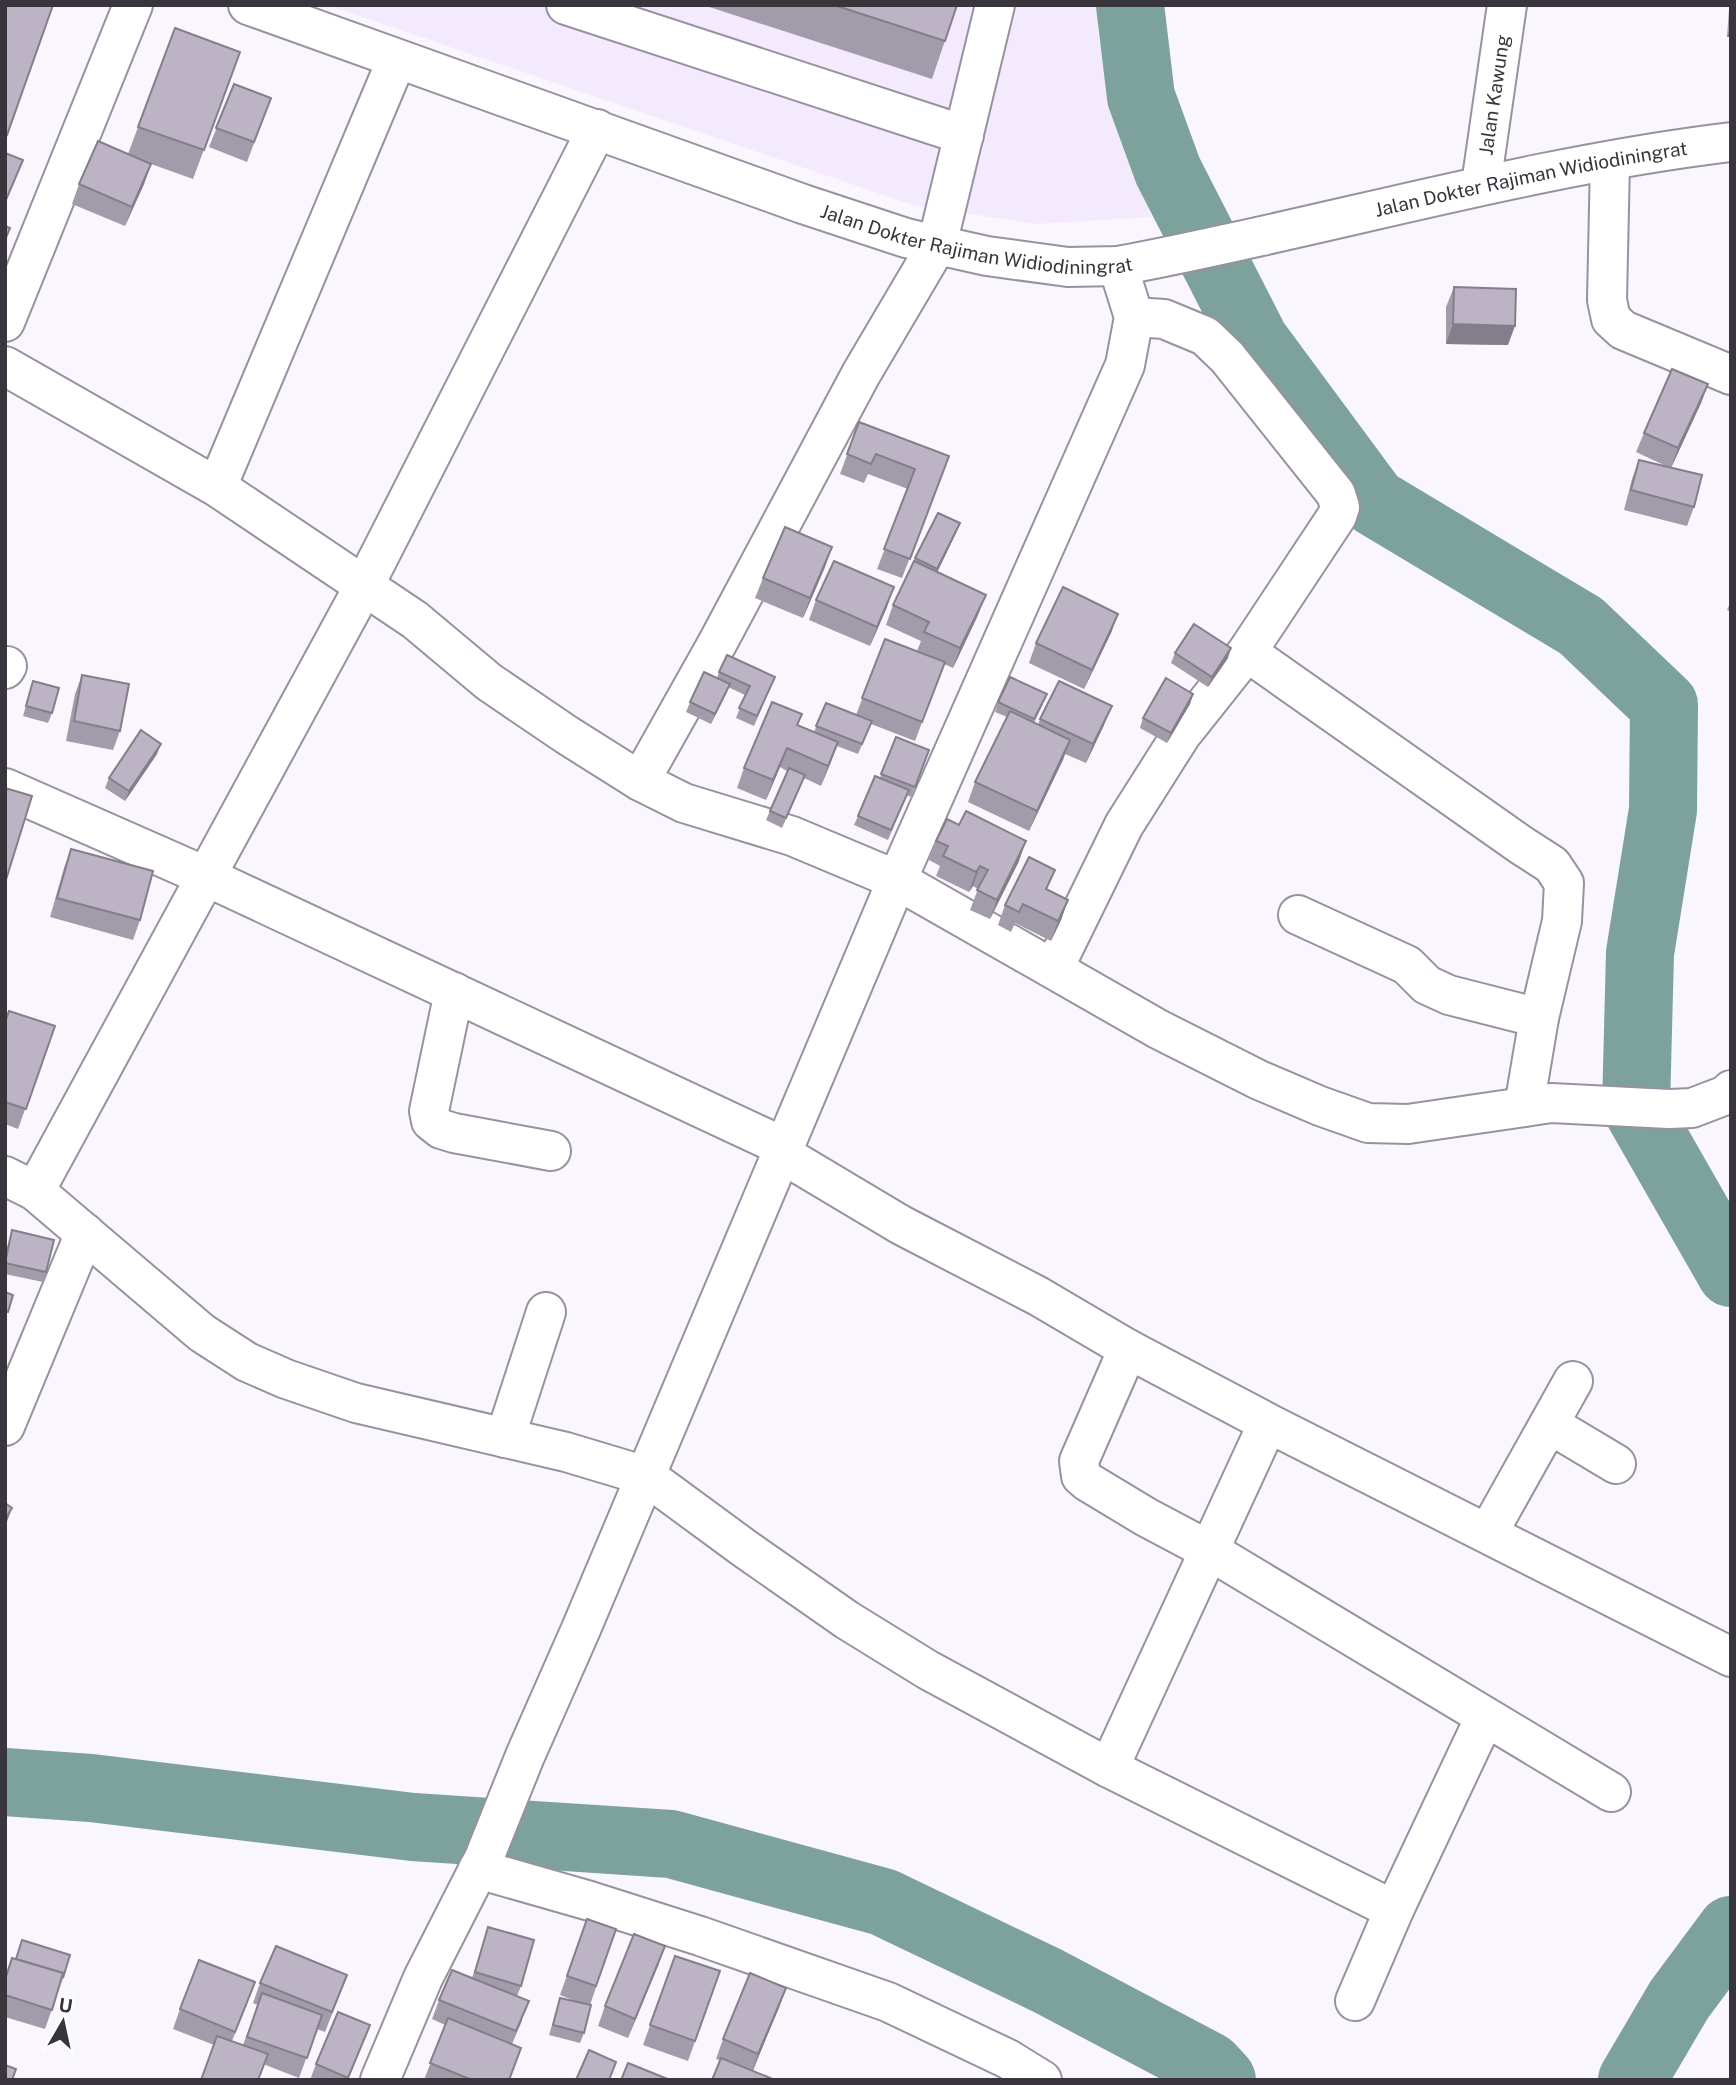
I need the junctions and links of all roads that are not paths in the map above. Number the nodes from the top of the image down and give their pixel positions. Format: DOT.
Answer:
graph roads {
  1 [pos="133,5"];
  2 [pos="248,5"];
  3 [pos="566,5"];
  4 [pos="995,5"];
  5 [pos="1507,5"];
  6 [pos="397,59"];
  7 [pos="597,129"];
  8 [pos="964,135"];
  9 [pos="1731,142"];
  10 [pos="1610,162"];
  11 [pos="1481,185"];
  12 [pos="937,245"];
  13 [pos="1118,266"];
  14 [pos="1135,317"];
  15 [pos="5,322"];
  16 [pos="5,366"];
  17 [pos="1731,375"];
  18 [pos="217,487"];
  19 [pos="364,586"];
  20 [pos="1247,652"];
  21 [pos="640,781"];
  22 [pos="5,788"];
  23 [pos="205,876"];
  24 [pos="897,880"];
  25 [pos="1298,915"];
  26 [pos="1054,968"];
  27 [pos="453,992"];
  28 [pos="1539,1018"];
  29 [pos="1731,1090"];
  30 [pos="1524,1107"];
  31 [pos="551,1151"];
  32 [pos="783,1151"];
  33 [pos="20,1184"];
  34 [pos="85,1233"];
  35 [pos="545,1312"];
  36 [pos="1129,1349"];
  37 [pos="1573,1381"];
  38 [pos="1268,1423"];
  39 [pos="1549,1424"];
  40 [pos="5,1426"];
  41 [pos="505,1438"];
  42 [pos="1616,1464"];
  43 [pos="646,1476"];
  44 [pos="1488,1533"];
  45 [pos="1210,1551"];
  46 [pos="1731,1657"];
  47 [pos="1485,1717"];
  48 [pos="1109,1768"];
  49 [pos="1611,1793"];
  50 [pos="481,1863"];
  51 [pos="1394,1910"];
  52 [pos="1355,2001"];
  53 [pos="380,2080"];
  54 [pos="1042,2080"];
  1 -- 15 [label="street"];
  2 -- 6 [label="street, Jalan Dokter Rajiman Widiodiningrat"];
  3 -- 8 [label="street"];
  4 -- 8 [label="street"];
  5 -- 11 [label="street, Jalan Kawung"];
  6 -- 7 [label="street, Jalan Dokter Rajiman Widiodiningrat"];
  6 -- 18 [label="street"];
  7 -- 12 [label="street, Jalan Dokter Rajiman Widiodiningrat"];
  7 -- 19 [label="street"];
  8 -- 12 [label="street"];
  9 -- 10 [label="street, Jalan Dokter Rajiman Widiodiningrat"];
  10 -- 11 [label="street, Jalan Dokter Rajiman Widiodiningrat"];
  10 -- 17 [label="street"];
  11 -- 13 [label="street, Jalan Dokter Rajiman Widiodiningrat"];
  12 -- 13 [label="street, Jalan Dokter Rajiman Widiodiningrat"];
  12 -- 21 [label="street"];
  13 -- 14 [label="street"];
  14 -- 20 [label="street"];
  14 -- 24 [label="street"];
  16 -- 18 [label="street"];
  18 -- 19 [label="street"];
  19 -- 21 [label="street"];
  19 -- 23 [label="street"];
  20 -- 26 [label="street"];
  20 -- 28 [label="street"];
  21 -- 24 [label="street"];
  22 -- 23 [label="street"];
  23 -- 27 [label="street"];
  23 -- 33 [label="street"];
  24 -- 26 [label="street"];
  24 -- 32 [label="street"];
  25 -- 28 [label="street"];
  26 -- 30 [label="street"];
  27 -- 31 [label="street"];
  27 -- 32 [label="street"];
  28 -- 30 [label="street"];
  29 -- 30 [label="street"];
  32 -- 36 [label="street"];
  32 -- 43 [label="street"];
  33 -- 34 [label="street"];
  34 -- 40 [label="street"];
  34 -- 41 [label="street"];
  35 -- 41 [label="street"];
  36 -- 38 [label="street"];
  36 -- 45 [label="street"];
  37 -- 39 [label="street"];
  38 -- 44 [label="street"];
  38 -- 45 [label="street"];
  39 -- 42 [label="street"];
  39 -- 44 [label="street"];
  41 -- 43 [label="street"];
  43 -- 48 [label="street"];
  43 -- 50 [label="street"];
  44 -- 46 [label="street"];
  45 -- 47 [label="street"];
  45 -- 48 [label="street"];
  47 -- 49 [label="street"];
  47 -- 51 [label="street"];
  48 -- 51 [label="street"];
  50 -- 53 [label="street"];
  50 -- 54 [label="street"];
  51 -- 52 [label="street"];
}
